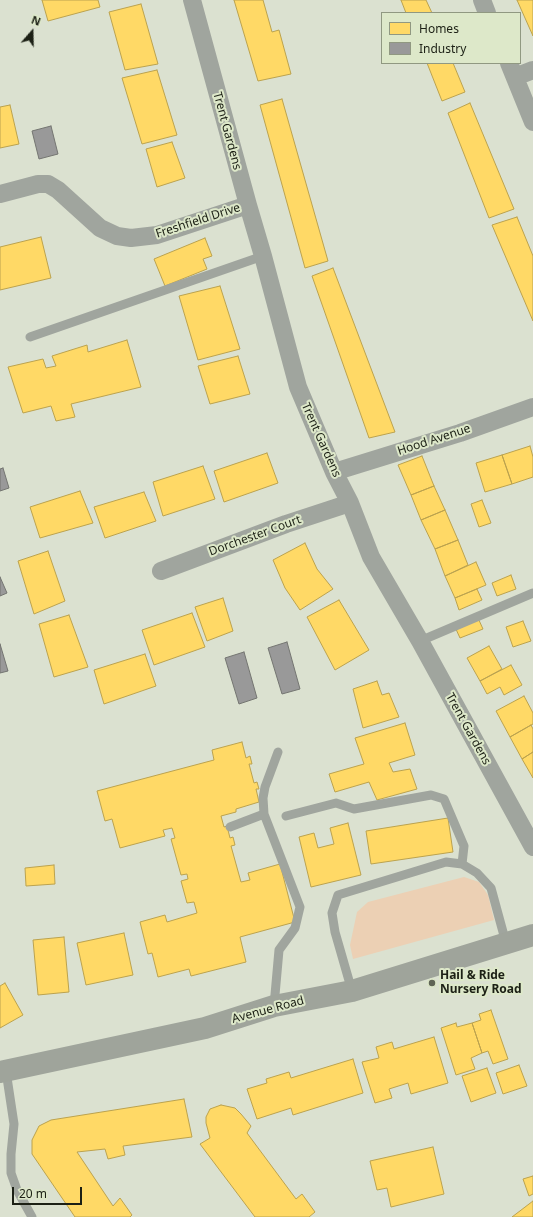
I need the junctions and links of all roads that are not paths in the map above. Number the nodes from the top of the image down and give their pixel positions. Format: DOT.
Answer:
graph roads {
  1 [pos="192,0"];
  2 [pos="482,0"];
  3 [pos="487,12"];
  4 [pos="512,70"];
  5 [pos="533,70"];
  6 [pos="533,122"];
  7 [pos="0,194"];
  8 [pos="248,205"];
  9 [pos="263,256"];
  10 [pos="30,337"];
  11 [pos="533,407"];
  12 [pos="334,472"];
  13 [pos="350,503"];
  14 [pos="160,571"];
  15 [pos="533,593"];
  16 [pos="420,641"];
  17 [pos="278,752"];
  18 [pos="264,814"];
  19 [pos="286,816"];
  20 [pos="230,827"];
  21 [pos="533,847"];
  22 [pos="462,864"];
  23 [pos="533,935"];
  24 [pos="506,943"];
  25 [pos="352,991"];
  26 [pos="274,1006"];
  27 [pos="3,1071"];
  28 [pos="32,1217"];
  1 -- 8 [label="street, Trent Gardens"];
  2 -- 3 [label="street"];
  4 -- 5 [label="street"];
  4 -- 6 [label="street"];
  7 -- 8 [label="street, Freshfield Drive"];
  8 -- 9 [label="street, Trent Gardens"];
  9 -- 10 [label="lane"];
  9 -- 12 [label="street, Trent Gardens"];
  11 -- 12 [label="street, Hood Avenue"];
  12 -- 13 [label="street, Trent Gardens"];
  13 -- 14 [label="street, Dorchester Court"];
  13 -- 16 [label="street, Trent Gardens"];
  15 -- 16 [label="lane"];
  16 -- 21 [label="street, Trent Gardens"];
  17 -- 18 [label="lane"];
  18 -- 20 [label="lane"];
  18 -- 26 [label="lane"];
  19 -- 22 [label="lane"];
  22 -- 24 [label="lane"];
  22 -- 25 [label="lane"];
  23 -- 24 [label="street, Avenue Road"];
  24 -- 25 [label="street, Avenue Road"];
  25 -- 26 [label="street, Avenue Road"];
  26 -- 27 [label="street, Avenue Road"];
  27 -- 28 [label="lane"];
}
